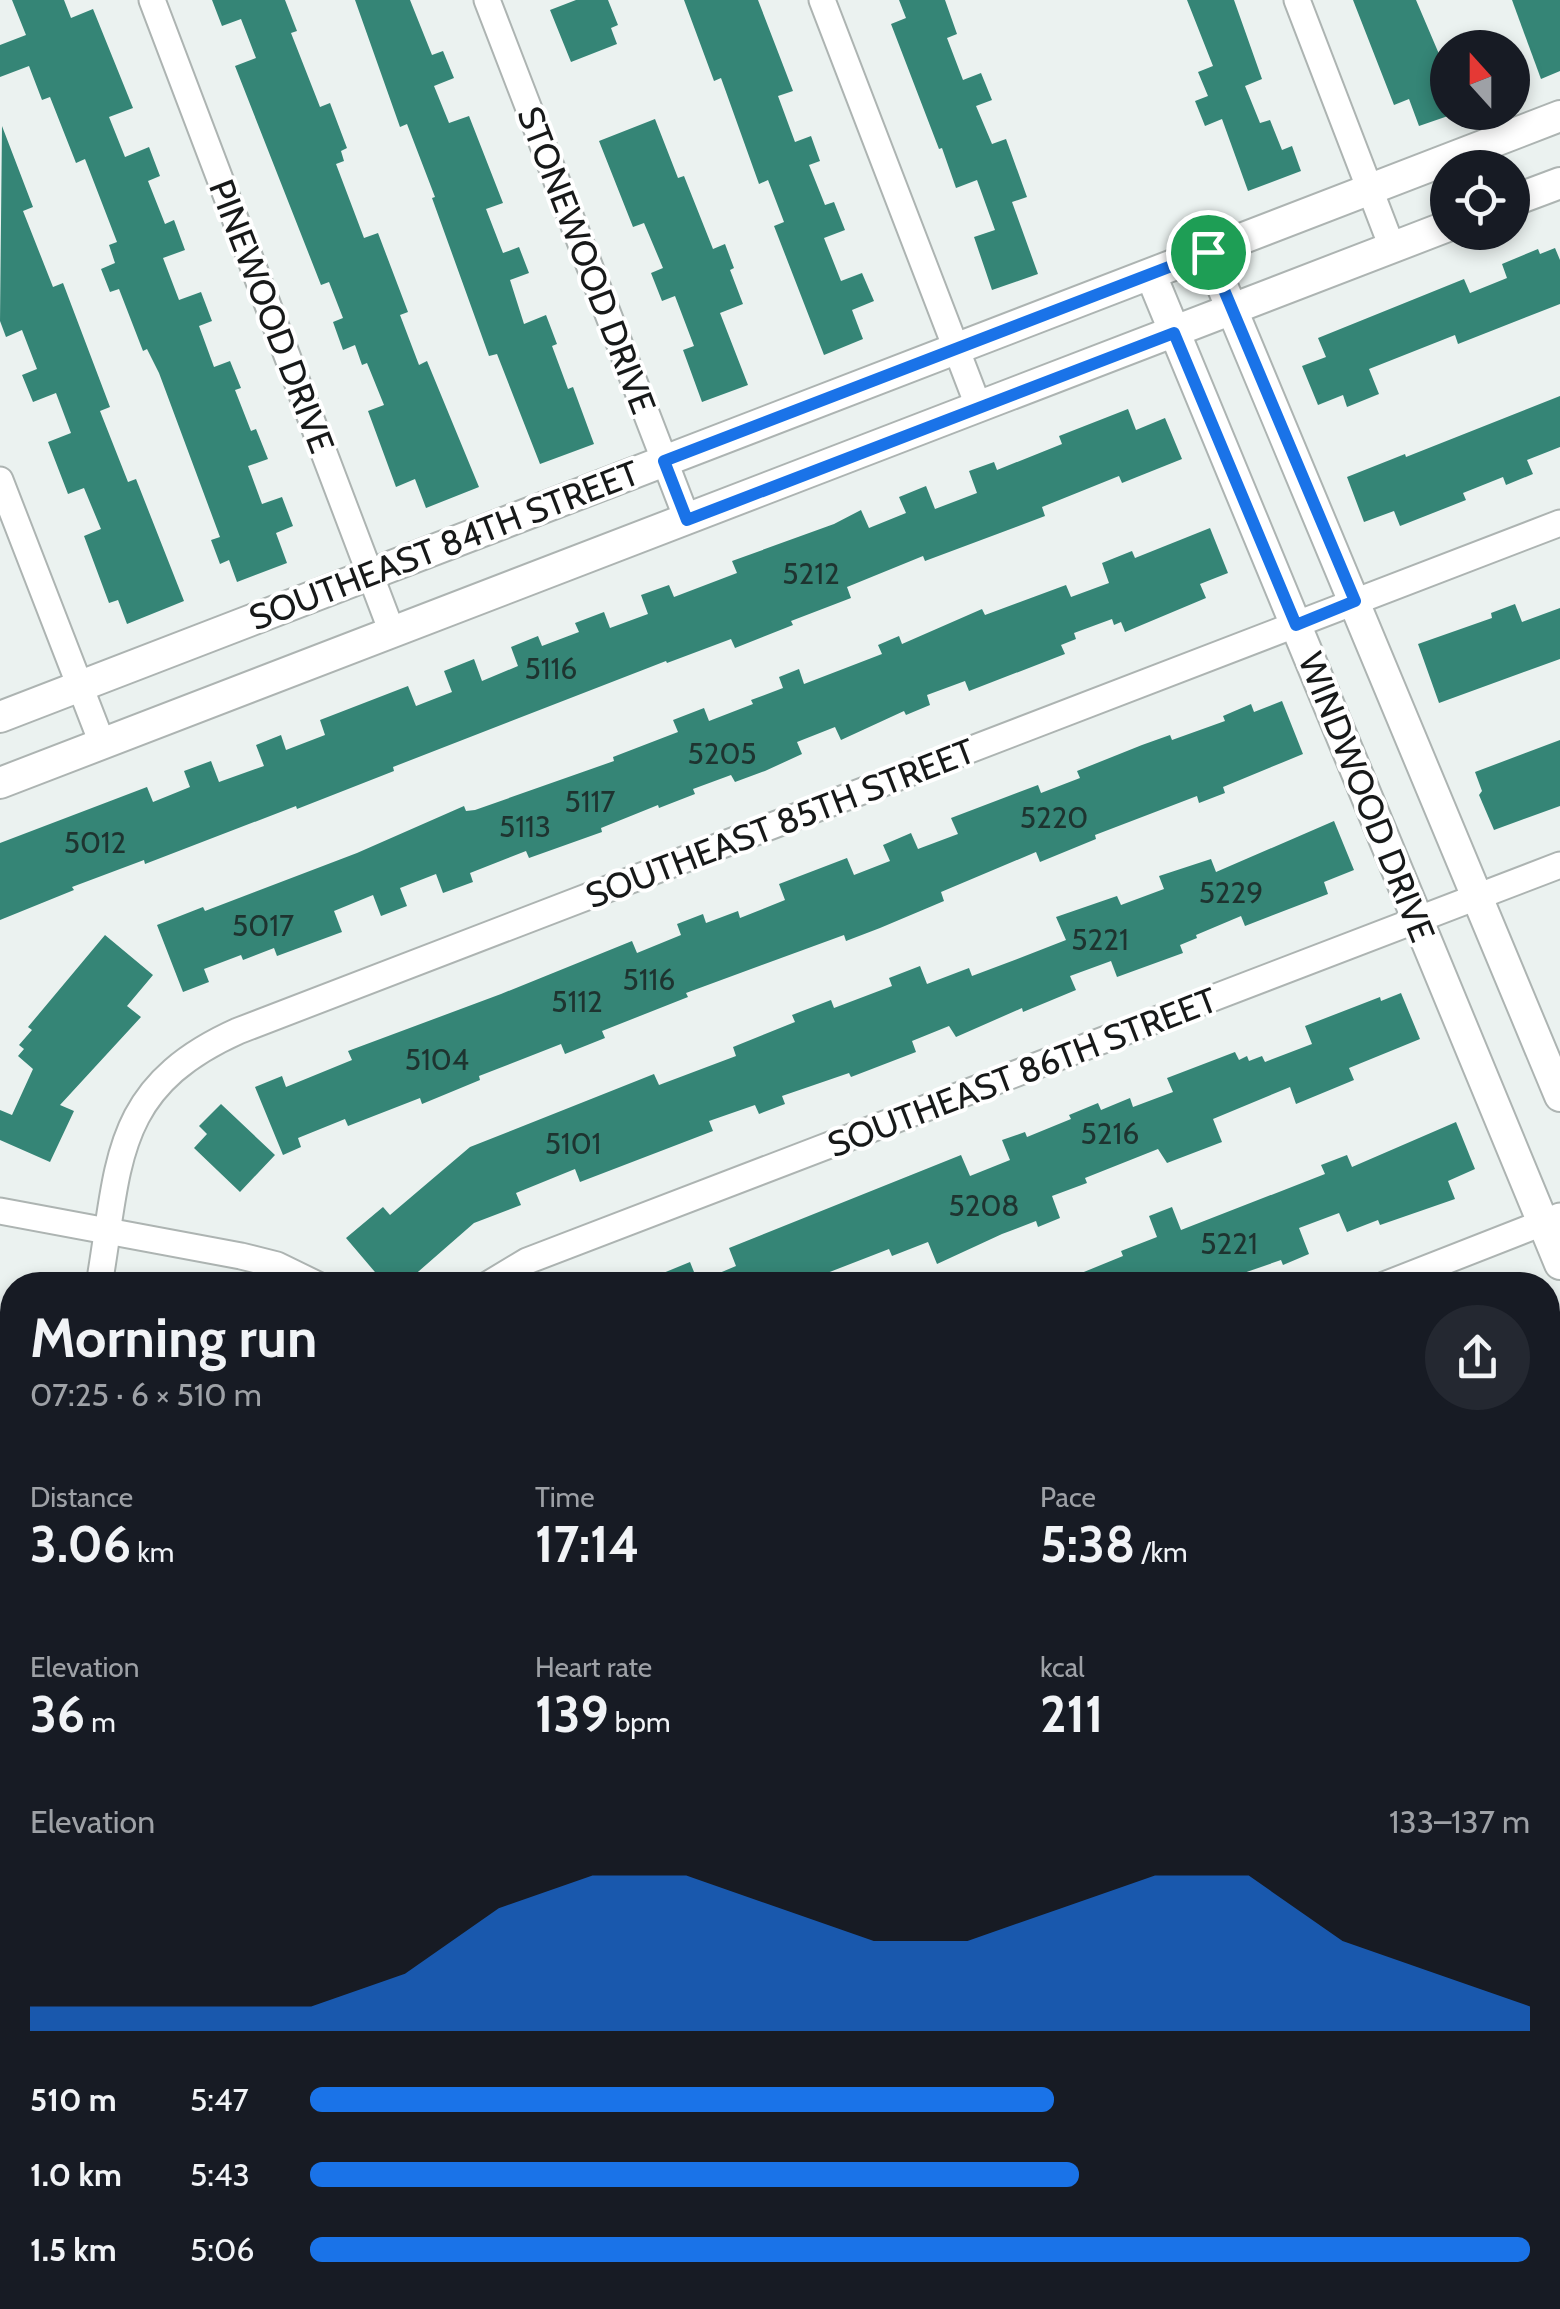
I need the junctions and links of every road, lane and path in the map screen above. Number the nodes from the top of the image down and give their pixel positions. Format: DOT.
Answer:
graph roads {
  1 [pos="152,0"];
  2 [pos="487,0"];
  3 [pos="822,0"];
  4 [pos="1297,0"];
  5 [pos="1560,116"];
  6 [pos="1560,183"];
  7 [pos="1370,190"];
  8 [pos="1530,194"];
  9 [pos="1430,233"];
  10 [pos="1392,247"];
  11 [pos="1208,252"];
  12 [pos="1151,275"];
  13 [pos="1233,311"];
  14 [pos="1174,333"];
  15 [pos="956,348"];
  16 [pos="980,408"];
  17 [pos="664,461"];
  18 [pos="0,480"];
  19 [pos="687,520"];
  20 [pos="1560,522"];
  21 [pos="370,573"];
  22 [pos="1355,601"];
  23 [pos="1296,625"];
  24 [pos="392,632"];
  25 [pos="79,686"];
  26 [pos="0,716"];
  27 [pos="102,743"];
  28 [pos="0,783"];
  29 [pos="1560,865"];
  30 [pos="1478,896"];
  31 [pos="1418,920"];
  32 [pos="1560,1096"];
  33 [pos="0,1211"];
  34 [pos="1551,1219"];
  35 [pos="108,1232"];
  36 [pos="1560,1264"];
  37 [pos="101,1272"];
  38 [pos="293,1272"];
  39 [pos="509,1272"];
  40 [pos="1417,1272"];
  1 -- 21 [label="street, PINEWOOD DRIVE"];
  2 -- 17 [label="street, STONEWOOD DRIVE"];
  3 -- 15 [label="street"];
  4 -- 7 [label="street"];
  5 -- 7 [label="street, SOUTHEAST 84TH STREET"];
  6 -- 8 [label="street"];
  7 -- 10 [label="street"];
  7 -- 11 [label="street, SOUTHEAST 84TH STREET"];
  9 -- 10 [label="street, SOUTHEAST 84TH STREET"];
  10 -- 13 [label="street, SOUTHEAST 84TH STREET"];
  11 -- 12 [label="street, SOUTHEAST 84TH STREET"];
  11 -- 13 [label="street, WINDWOOD DRIVE"];
  12 -- 14 [label="street, WINDWOOD DRIVE"];
  12 -- 15 [label="street, SOUTHEAST 84TH STREET"];
  13 -- 14 [label="street, SOUTHEAST 84TH STREET"];
  13 -- 22 [label="street, WINDWOOD DRIVE"];
  14 -- 16 [label="street, SOUTHEAST 84TH STREET"];
  14 -- 23 [label="street, WINDWOOD DRIVE"];
  15 -- 16 [label="street"];
  15 -- 17 [label="street, SOUTHEAST 84TH STREET"];
  16 -- 19 [label="street, SOUTHEAST 84TH STREET"];
  17 -- 19 [label="street, STONEWOOD DRIVE"];
  17 -- 21 [label="street, SOUTHEAST 84TH STREET"];
  18 -- 25 [label="street"];
  19 -- 24 [label="street, SOUTHEAST 84TH STREET"];
  20 -- 22 [label="street, SOUTHEAST 85TH STREET"];
  21 -- 24 [label="street, PINEWOOD DRIVE"];
  21 -- 25 [label="street, SOUTHEAST 84TH STREET"];
  22 -- 23 [label="street, SOUTHEAST 85TH STREET"];
  22 -- 30 [label="street, WINDWOOD DRIVE"];
  23 -- 31 [label="street, WINDWOOD DRIVE"];
  23 -- 35 [label="street, SOUTHEAST 85TH STREET"];
  24 -- 27 [label="street, SOUTHEAST 84TH STREET"];
  25 -- 26 [label="street, SOUTHEAST 84TH STREET"];
  25 -- 27 [label="street"];
  27 -- 28 [label="street, SOUTHEAST 84TH STREET"];
  29 -- 30 [label="street, SOUTHEAST 86TH STREET"];
  30 -- 31 [label="street, SOUTHEAST 86TH STREET"];
  30 -- 32 [label="street, WINDWOOD DRIVE"];
  31 -- 34 [label="street, WINDWOOD DRIVE"];
  31 -- 39 [label="street, SOUTHEAST 86TH STREET"];
  33 -- 35 [label="street"];
  34 -- 36 [label="street, WINDWOOD DRIVE"];
  34 -- 40 [label="street"];
  35 -- 37 [label="street, SOUTHEAST 85TH STREET"];
  35 -- 38 [label="street"];
}
